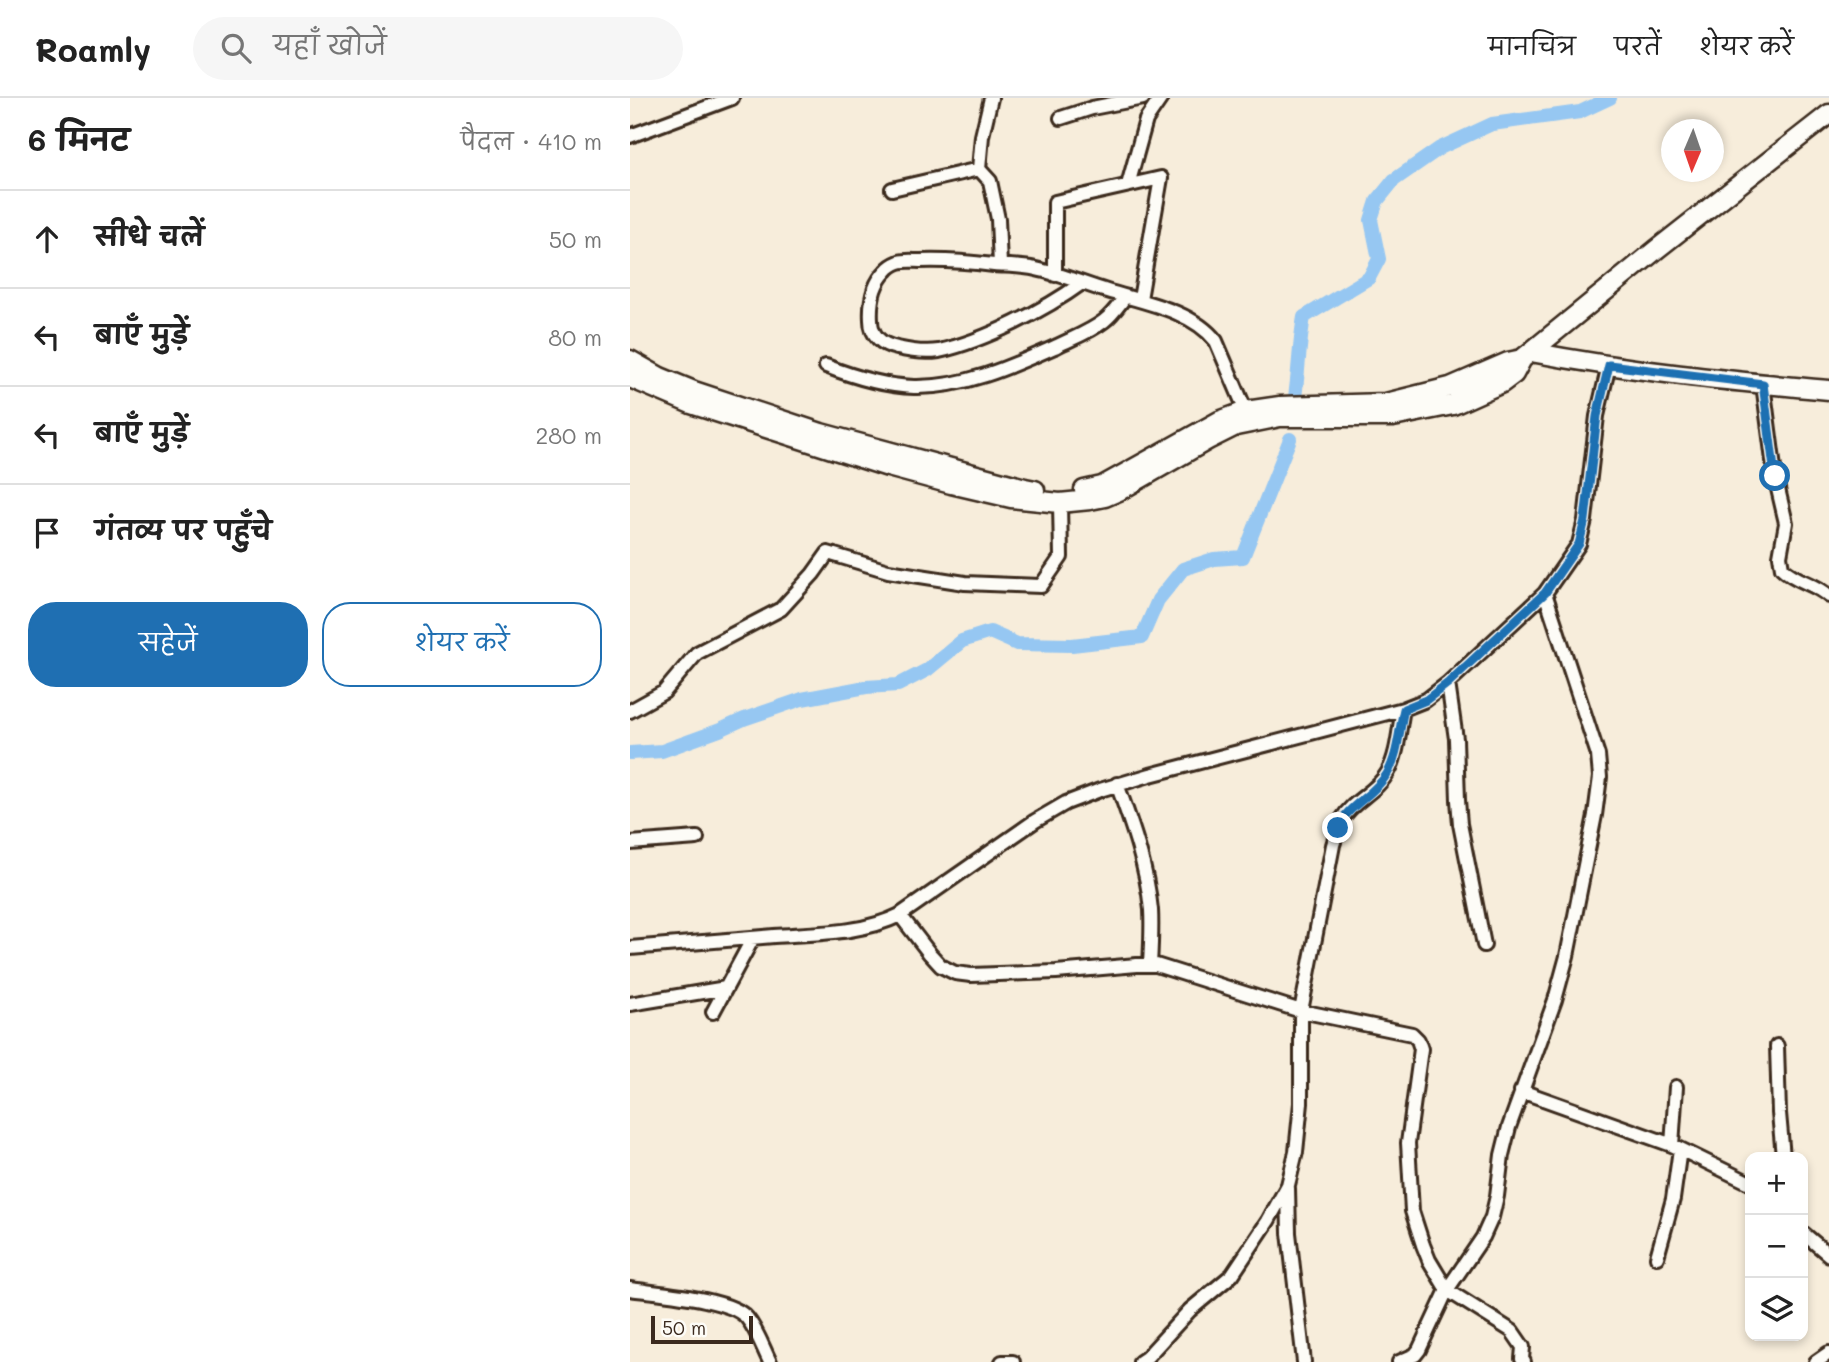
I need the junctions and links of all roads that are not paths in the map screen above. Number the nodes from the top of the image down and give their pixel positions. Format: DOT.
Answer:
graph roads {
  1 [pos="732,98"];
  2 [pos="991,98"];
  3 [pos="1143,98"];
  4 [pos="1161,98"];
  5 [pos="1829,114"];
  6 [pos="1061,118"];
  7 [pos="630,136"];
  8 [pos="979,169"];
  9 [pos="1128,186"];
  10 [pos="892,188"];
  11 [pos="1000,265"];
  12 [pos="1055,275"];
  13 [pos="1082,284"];
  14 [pos="1125,297"];
  15 [pos="1139,299"];
  16 [pos="1527,355"];
  17 [pos="630,360"];
  18 [pos="1609,365"];
  19 [pos="826,366"];
  20 [pos="630,378"];
  21 [pos="1763,384"];
  22 [pos="1829,390"];
  23 [pos="1248,417"];
  24 [pos="1060,503"];
  25 [pos="1545,593"];
  26 [pos="1829,596"];
  27 [pos="1448,683"];
  28 [pos="1404,709"];
  29 [pos="630,711"];
  30 [pos="1117,784"];
  31 [pos="697,838"];
  32 [pos="630,843"];
  33 [pos="900,915"];
  34 [pos="753,938"];
  35 [pos="1484,945"];
  36 [pos="630,948"];
  37 [pos="1150,965"];
  38 [pos="726,988"];
  39 [pos="630,1004"];
  40 [pos="1301,1011"];
  41 [pos="713,1012"];
  42 [pos="1777,1046"];
  43 [pos="1676,1087"];
  44 [pos="1521,1091"];
  45 [pos="1676,1147"];
  46 [pos="1783,1152"];
  47 [pos="1745,1181"];
  48 [pos="1288,1185"];
  49 [pos="1808,1237"];
  50 [pos="1829,1255"];
  51 [pos="1657,1256"];
  52 [pos="630,1289"];
  53 [pos="1447,1290"];
  54 [pos="1829,1353"];
  55 [pos="770,1362"];
  56 [pos="1002,1362"];
  57 [pos="1013,1362"];
  58 [pos="1140,1362"];
  59 [pos="1304,1362"];
  60 [pos="1399,1362"];
  61 [pos="1524,1362"];
  62 [pos="1816,1362"];
  1 -- 7 [label="street"];
  2 -- 8 [label="street"];
  3 -- 6 [label="street"];
  4 -- 9 [label="street"];
  5 -- 16 [label="street"];
  8 -- 10 [label="street"];
  8 -- 11 [label="street"];
  9 -- 12 [label="street"];
  9 -- 15 [label="street"];
  11 -- 12 [label="street"];
  11 -- 13 [label="street"];
  12 -- 13 [label="street"];
  13 -- 14 [label="street"];
  14 -- 15 [label="street"];
  14 -- 19 [label="street"];
  15 -- 23 [label="street"];
  16 -- 18 [label="street"];
  16 -- 23 [label="street"];
  17 -- 23 [label="street"];
  18 -- 21 [label="street"];
  18 -- 25 [label="street"];
  20 -- 24 [label="street"];
  21 -- 22 [label="street"];
  21 -- 26 [label="street"];
  23 -- 24 [label="street"];
  24 -- 29 [label="street"];
  25 -- 27 [label="street"];
  25 -- 44 [label="street"];
  27 -- 28 [label="street"];
  27 -- 35 [label="street"];
  28 -- 30 [label="street"];
  28 -- 40 [label="street"];
  30 -- 33 [label="street"];
  30 -- 37 [label="street"];
  31 -- 32 [label="street"];
  33 -- 34 [label="street"];
  33 -- 37 [label="street"];
  34 -- 36 [label="street"];
  34 -- 38 [label="street"];
  37 -- 40 [label="street"];
  38 -- 39 [label="street"];
  38 -- 41 [label="street"];
  40 -- 48 [label="street"];
  40 -- 53 [label="street"];
  42 -- 46 [label="street"];
  43 -- 45 [label="street"];
  44 -- 45 [label="street"];
  44 -- 53 [label="street"];
  45 -- 47 [label="street"];
  45 -- 51 [label="street"];
  48 -- 58 [label="street"];
  48 -- 59 [label="street"];
  49 -- 50 [label="street"];
  52 -- 55 [label="street"];
  53 -- 60 [label="street"];
  53 -- 61 [label="street"];
  54 -- 62 [label="street"];
  56 -- 57 [label="street"];
}
